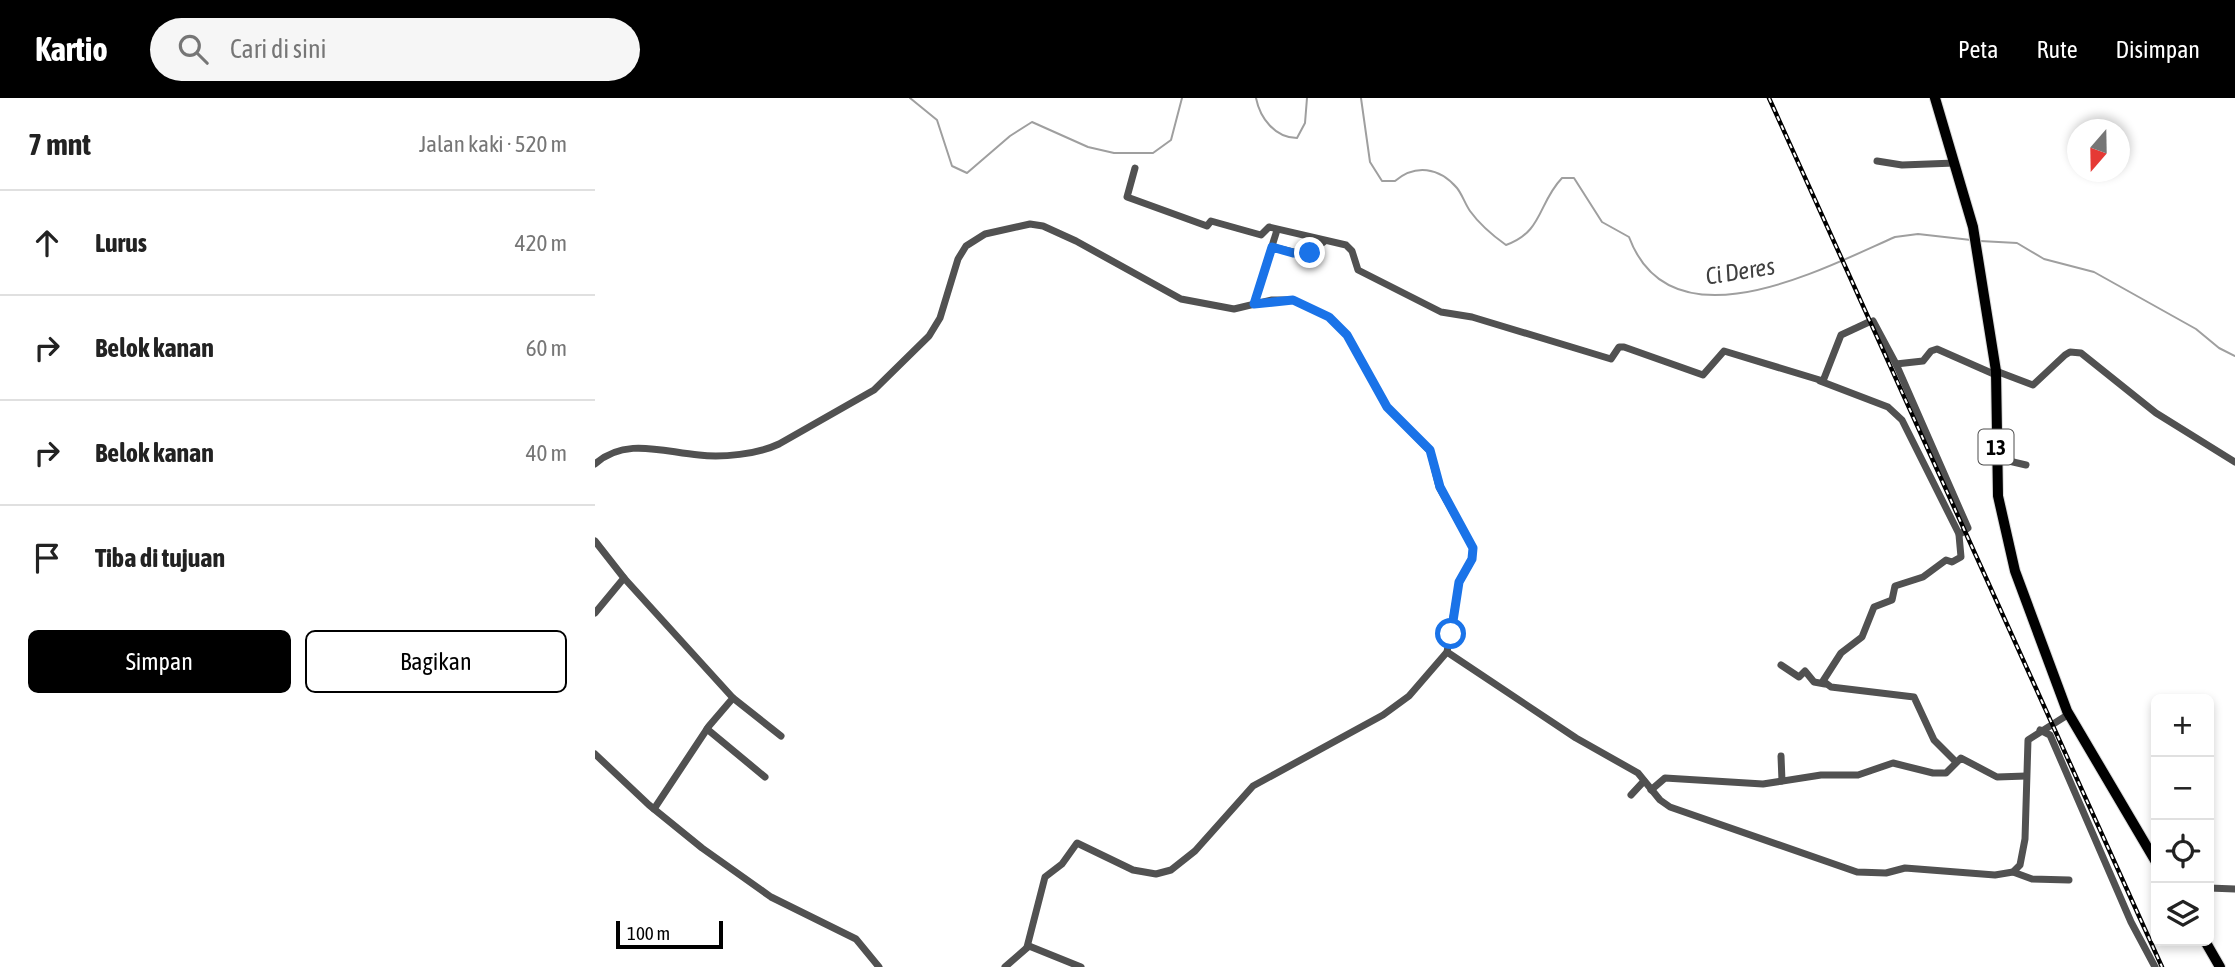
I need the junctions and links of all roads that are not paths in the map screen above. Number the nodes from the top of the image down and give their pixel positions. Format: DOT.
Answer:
graph roads {
  1 [pos="1935,98"];
  2 [pos="1877,161"];
  3 [pos="1955,163"];
  4 [pos="1135,168"];
  5 [pos="1277,230"];
  6 [pos="1325,241"];
  7 [pos="1272,247"];
  8 [pos="1254,304"];
  9 [pos="1896,364"];
  10 [pos="1996,373"];
  11 [pos="1820,381"];
  12 [pos="1996,458"];
  13 [pos="2235,462"];
  14 [pos="595,464"];
  15 [pos="2026,465"];
  16 [pos="1959,534"];
  17 [pos="595,541"];
  18 [pos="624,578"];
  19 [pos="595,613"];
  20 [pos="1447,652"];
  21 [pos="1781,665"];
  22 [pos="1825,684"];
  23 [pos="733,698"];
  24 [pos="2069,714"];
  25 [pos="707,729"];
  26 [pos="2040,730"];
  27 [pos="781,736"];
  28 [pos="595,754"];
  29 [pos="1781,757"];
  30 [pos="1955,761"];
  31 [pos="2026,776"];
  32 [pos="765,777"];
  33 [pos="1644,781"];
  34 [pos="1782,782"];
  35 [pos="1651,790"];
  36 [pos="1631,795"];
  37 [pos="654,810"];
  38 [pos="2151,853"];
  39 [pos="2013,872"];
  40 [pos="2069,880"];
  41 [pos="2214,888"];
  42 [pos="2235,889"];
  43 [pos="2208,946"];
  44 [pos="1027,947"];
  45 [pos="879,967"];
  46 [pos="1005,967"];
  47 [pos="1081,967"];
  48 [pos="2155,967"];
  49 [pos="2220,967"];
  1 -- 3 [label="highway, 13"];
  2 -- 3 [label="street"];
  3 -- 10 [label="highway, 13"];
  4 -- 5 [label="street"];
  5 -- 6 [label="street"];
  5 -- 7 [label="street"];
  6 -- 7 [label="street"];
  6 -- 11 [label="street"];
  7 -- 8 [label="street"];
  8 -- 14 [label="street"];
  8 -- 20 [label="street"];
  9 -- 10 [label="street"];
  9 -- 11 [label="street"];
  9 -- 16 [label="street"];
  10 -- 12 [label="highway, 13"];
  10 -- 13 [label="street"];
  11 -- 16 [label="street"];
  12 -- 15 [label="street"];
  12 -- 24 [label="highway, 13"];
  16 -- 22 [label="street"];
  17 -- 18 [label="street"];
  18 -- 19 [label="street"];
  18 -- 23 [label="street"];
  20 -- 33 [label="street"];
  20 -- 44 [label="street"];
  21 -- 22 [label="street"];
  22 -- 30 [label="street"];
  23 -- 25 [label="street"];
  23 -- 27 [label="street"];
  24 -- 26 [label="street"];
  24 -- 38 [label="highway, 13"];
  25 -- 32 [label="street"];
  25 -- 37 [label="street"];
  26 -- 31 [label="street"];
  26 -- 48 [label="street"];
  28 -- 37 [label="street"];
  29 -- 34 [label="street"];
  30 -- 31 [label="street"];
  30 -- 34 [label="street"];
  31 -- 39 [label="street"];
  33 -- 35 [label="street"];
  33 -- 36 [label="street"];
  34 -- 35 [label="street"];
  35 -- 39 [label="street"];
  37 -- 45 [label="street"];
  39 -- 40 [label="street"];
  41 -- 42 [label="street"];
  43 -- 49 [label="highway"];
  44 -- 46 [label="street"];
  44 -- 47 [label="street"];
}
